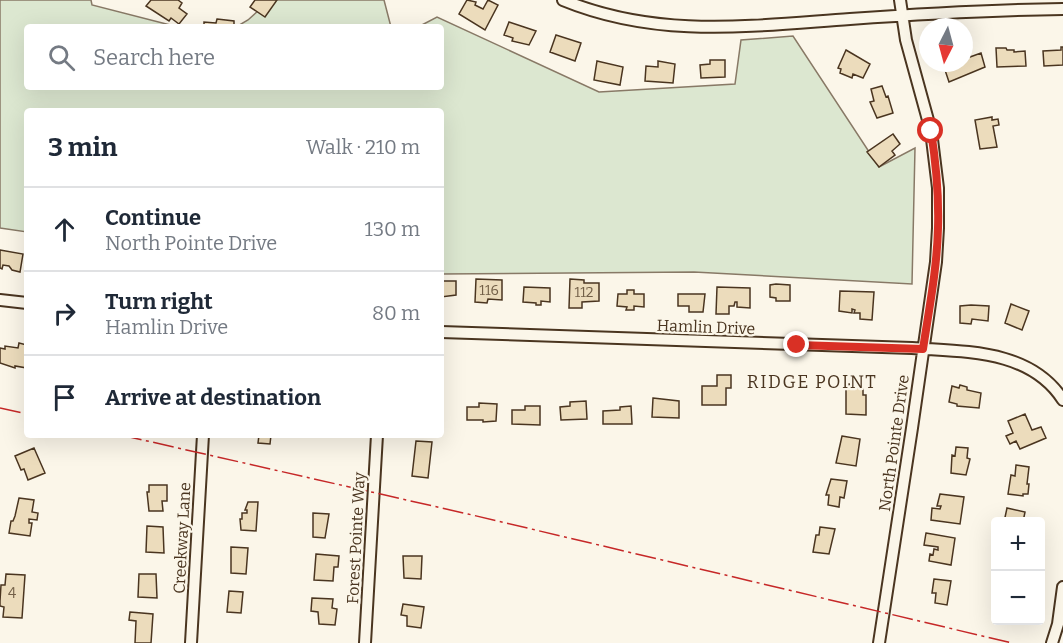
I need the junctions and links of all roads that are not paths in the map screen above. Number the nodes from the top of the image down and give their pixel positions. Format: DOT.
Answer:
graph roads {
  1 [pos="563,0"];
  2 [pos="900,0"];
  3 [pos="1063,9"];
  4 [pos="902,16"];
  5 [pos="0,300"];
  6 [pos="24,303"];
  7 [pos="444,333"];
  8 [pos="923,349"];
  9 [pos="1063,400"];
  10 [pos="203,438"];
  11 [pos="377,438"];
  12 [pos="1063,587"];
  13 [pos="191,643"];
  14 [pos="365,643"];
  15 [pos="879,643"];
  16 [pos="1052,643"];
  1 -- 4 [label="street"];
  2 -- 4 [label="street, North Pointe Drive"];
  3 -- 4 [label="street"];
  4 -- 8 [label="street, North Pointe Drive"];
  5 -- 6 [label="street"];
  7 -- 8 [label="street, Hamlin Drive"];
  8 -- 9 [label="street, Hamlin Drive"];
  8 -- 15 [label="street, North Pointe Drive"];
  10 -- 13 [label="street, Creekway Lane"];
  11 -- 14 [label="street, Forest Pointe Way"];
  12 -- 16 [label="street"];
}
